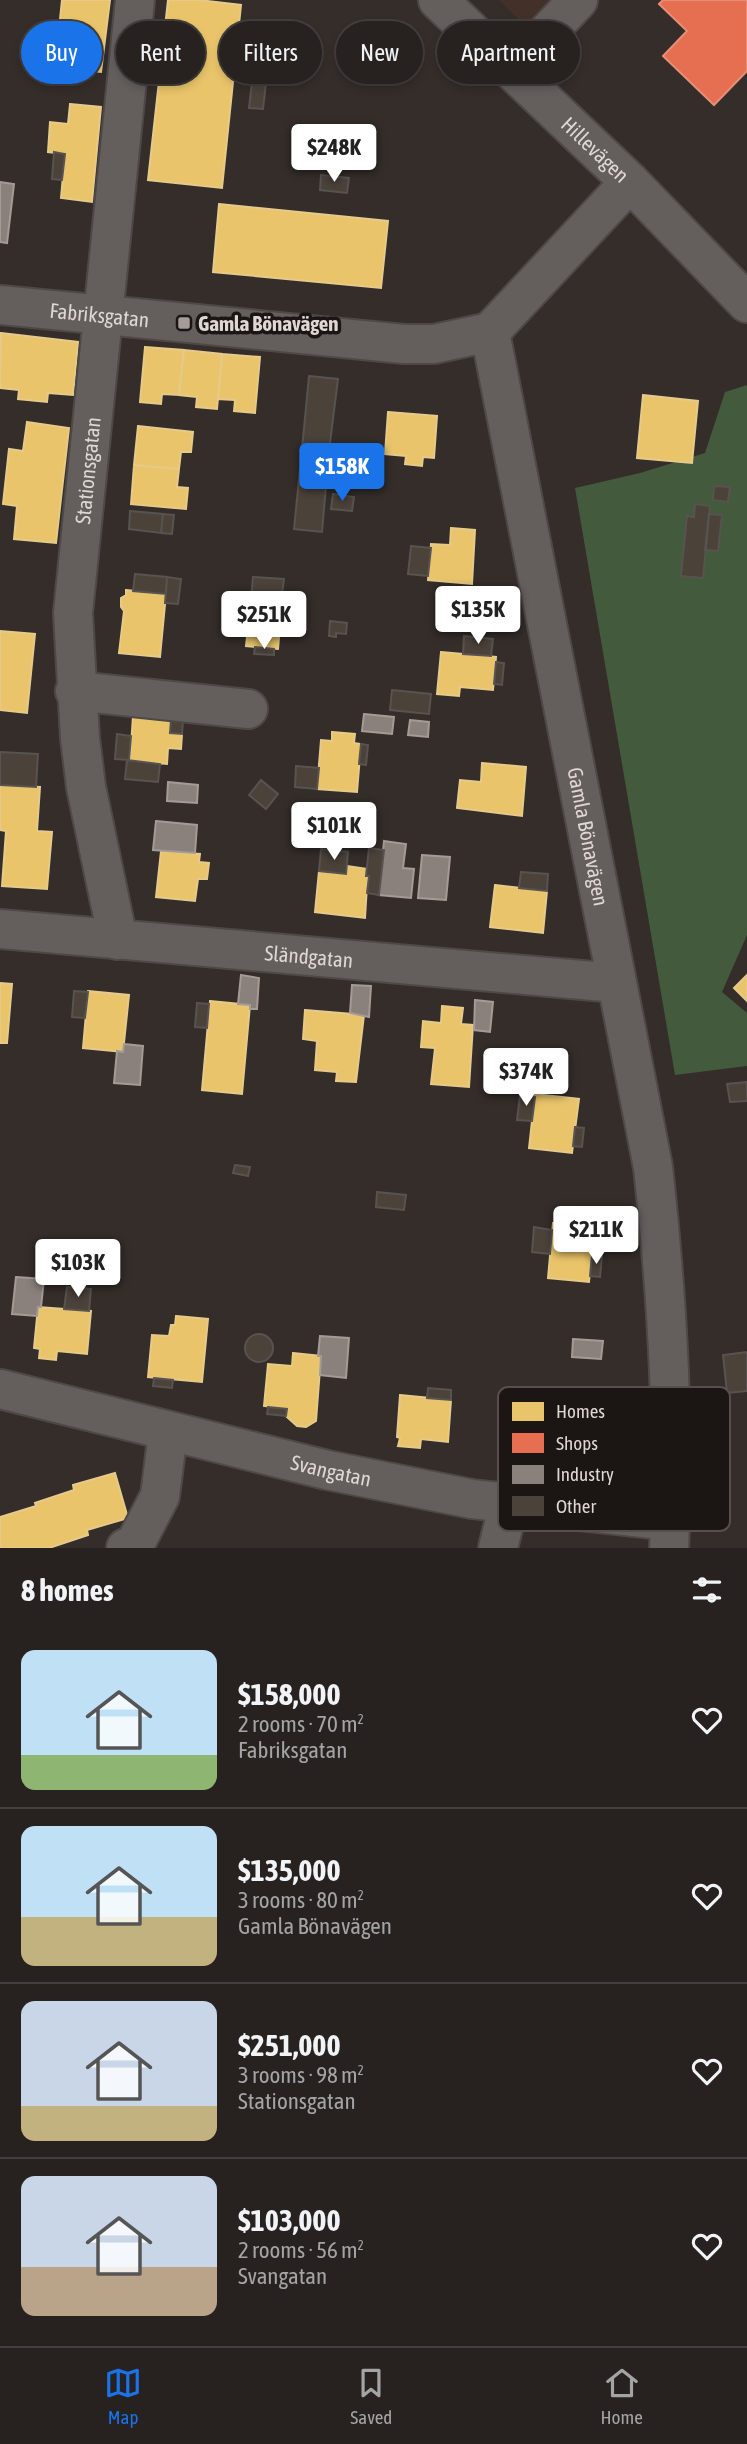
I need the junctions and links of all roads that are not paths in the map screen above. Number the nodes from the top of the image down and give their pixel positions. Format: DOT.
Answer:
graph roads {
  1 [pos="135,0"];
  2 [pos="438,0"];
  3 [pos="578,0"];
  4 [pos="460,21"];
  5 [pos="558,21"];
  6 [pos="527,84"];
  7 [pos="630,182"];
  8 [pos="747,303"];
  9 [pos="0,305"];
  10 [pos="103,315"];
  11 [pos="490,332"];
  12 [pos="75,691"];
  13 [pos="248,709"];
  14 [pos="0,929"];
  15 [pos="118,940"];
  16 [pos="616,983"];
  17 [pos="671,1387"];
  18 [pos="0,1389"];
  19 [pos="168,1432"];
  20 [pos="498,1502"];
  21 [pos="502,1531"];
  22 [pos="126,1548"];
  23 [pos="498,1548"];
  1 -- 10 [label="street, Stationsgatan"];
  2 -- 4 [label="street, Hillevägen"];
  3 -- 5 [label="street"];
  6 -- 7 [label="street, Hillevägen"];
  7 -- 8 [label="street, Hillevägen"];
  7 -- 11 [label="street"];
  9 -- 10 [label="street, Fabriksgatan"];
  10 -- 11 [label="street, Fabriksgatan"];
  10 -- 12 [label="street, Stationsgatan"];
  11 -- 16 [label="street, Gamla Bönavägen"];
  12 -- 13 [label="street"];
  12 -- 15 [label="street, Stationsgatan"];
  14 -- 15 [label="street, Sländgatan"];
  15 -- 16 [label="street, Sländgatan"];
  16 -- 17 [label="street, Gamla Bönavägen"];
  18 -- 19 [label="street, Svangatan"];
  19 -- 20 [label="street, Svangatan"];
  19 -- 22 [label="street"];
  21 -- 23 [label="street"];
}
